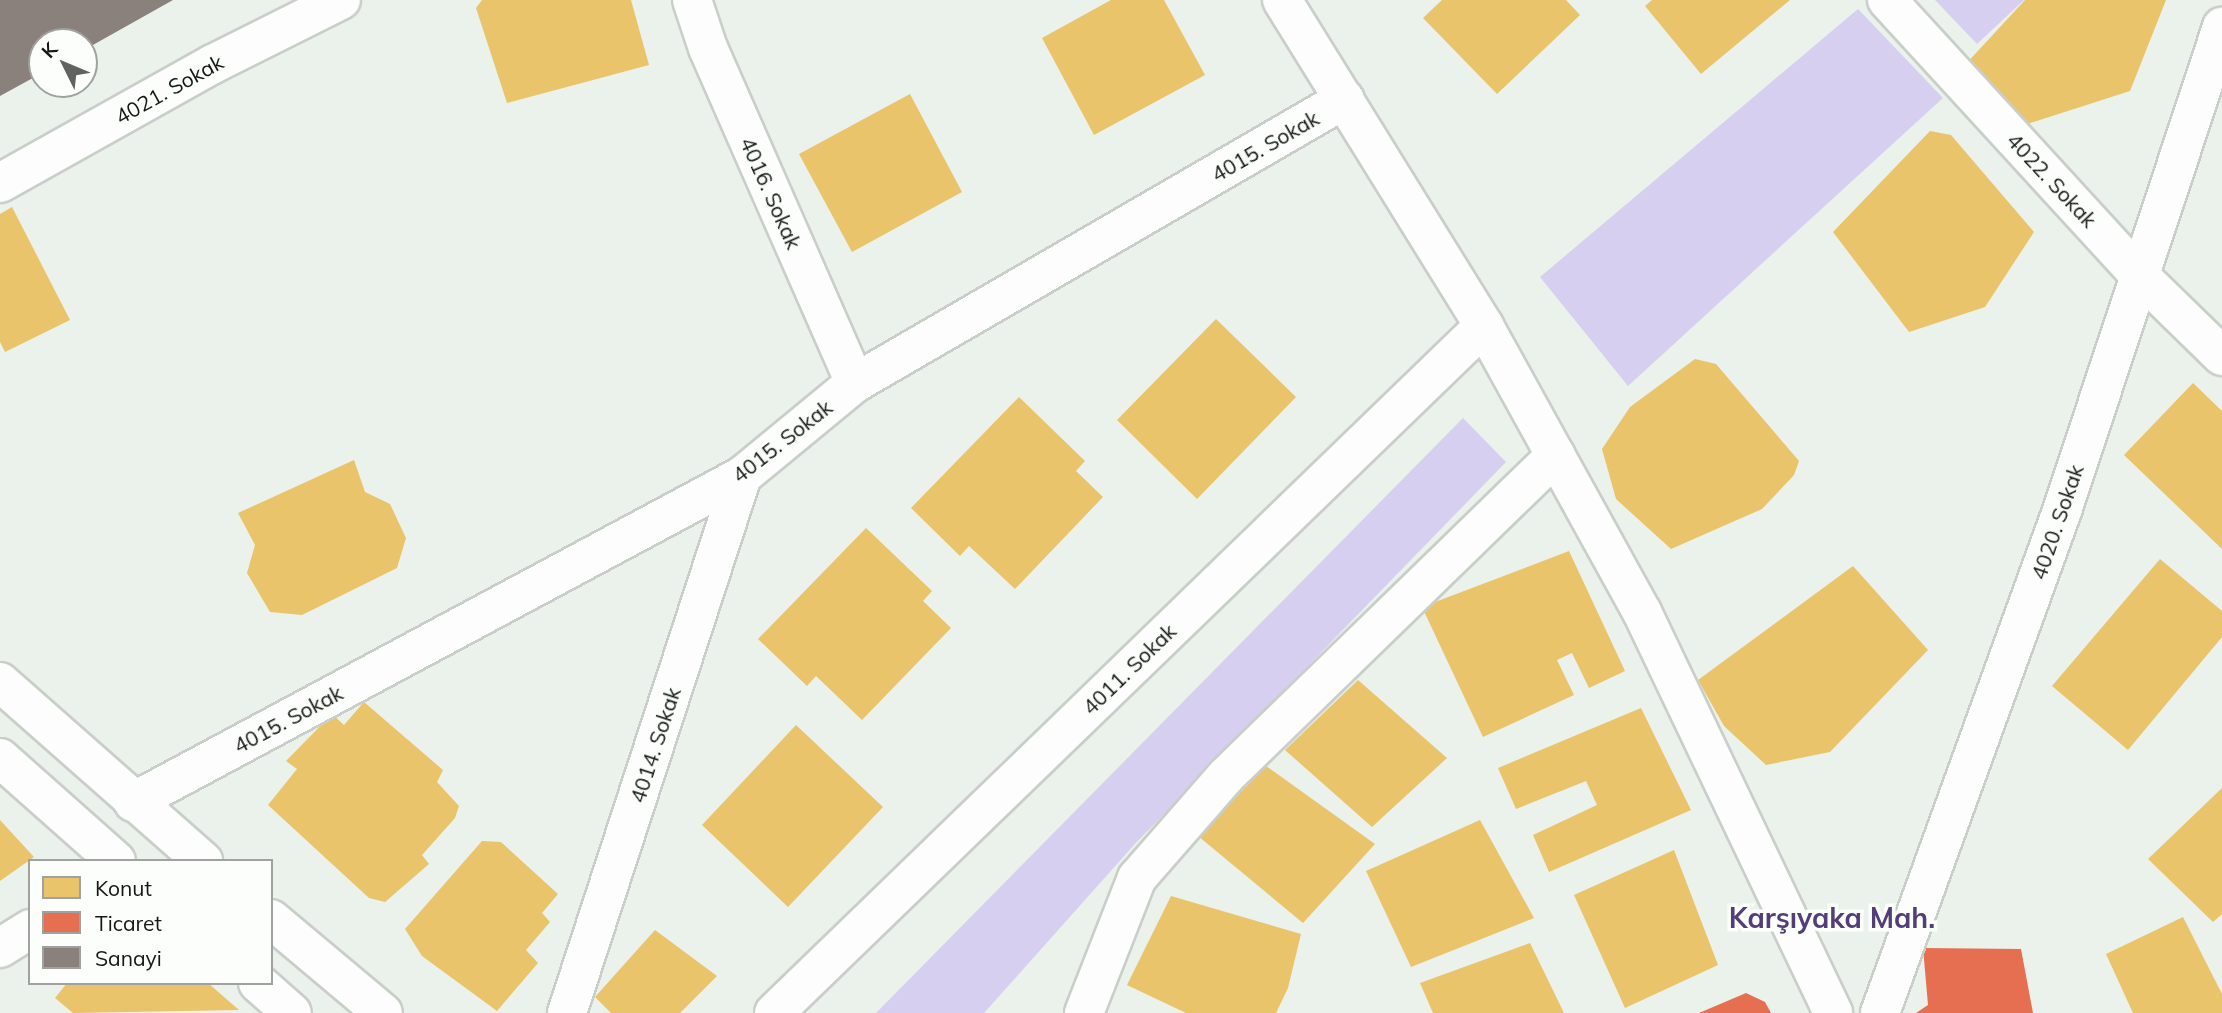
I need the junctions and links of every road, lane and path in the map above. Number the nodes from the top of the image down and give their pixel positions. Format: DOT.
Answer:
graph roads {
  1 [pos="341,0"];
  2 [pos="692,0"];
  3 [pos="1282,0"];
  4 [pos="1887,0"];
  5 [pos="2222,27"];
  6 [pos="1345,99"];
  7 [pos="0,183"];
  8 [pos="2140,275"];
  9 [pos="1484,326"];
  10 [pos="2222,356"];
  11 [pos="855,383"];
  12 [pos="1556,455"];
  13 [pos="742,476"];
  14 [pos="0,682"];
  15 [pos="0,758"];
  16 [pos="133,802"];
  17 [pos="114,859"];
  18 [pos="200,859"];
  19 [pos="273,921"];
  20 [pos="28,930"];
  21 [pos="0,948"];
  22 [pos="260,985"];
  23 [pos="292,1013"];
  24 [pos="383,1013"];
  25 [pos="567,1013"];
  26 [pos="774,1013"];
  27 [pos="1084,1013"];
  28 [pos="1833,1013"];
  29 [pos="1880,1013"];
  1 -- 7 [label="street, 4021. Sokak"];
  2 -- 11 [label="street, 4016. Sokak"];
  3 -- 6 [label="street"];
  4 -- 8 [label="street, 4022. Sokak"];
  5 -- 8 [label="street, 4020. Sokak"];
  6 -- 9 [label="street"];
  6 -- 11 [label="street, 4015. Sokak"];
  8 -- 10 [label="street, 4022. Sokak"];
  8 -- 29 [label="street, 4020. Sokak"];
  9 -- 12 [label="street"];
  9 -- 26 [label="street, 4011. Sokak"];
  11 -- 13 [label="street, 4015. Sokak"];
  12 -- 27 [label="street"];
  12 -- 28 [label="street"];
  13 -- 16 [label="street, 4015. Sokak"];
  13 -- 25 [label="street, 4014. Sokak"];
  14 -- 16 [label="street"];
  15 -- 17 [label="street"];
  16 -- 18 [label="street"];
  19 -- 24 [label="street"];
  20 -- 21 [label="street"];
  22 -- 23 [label="street"];
}
